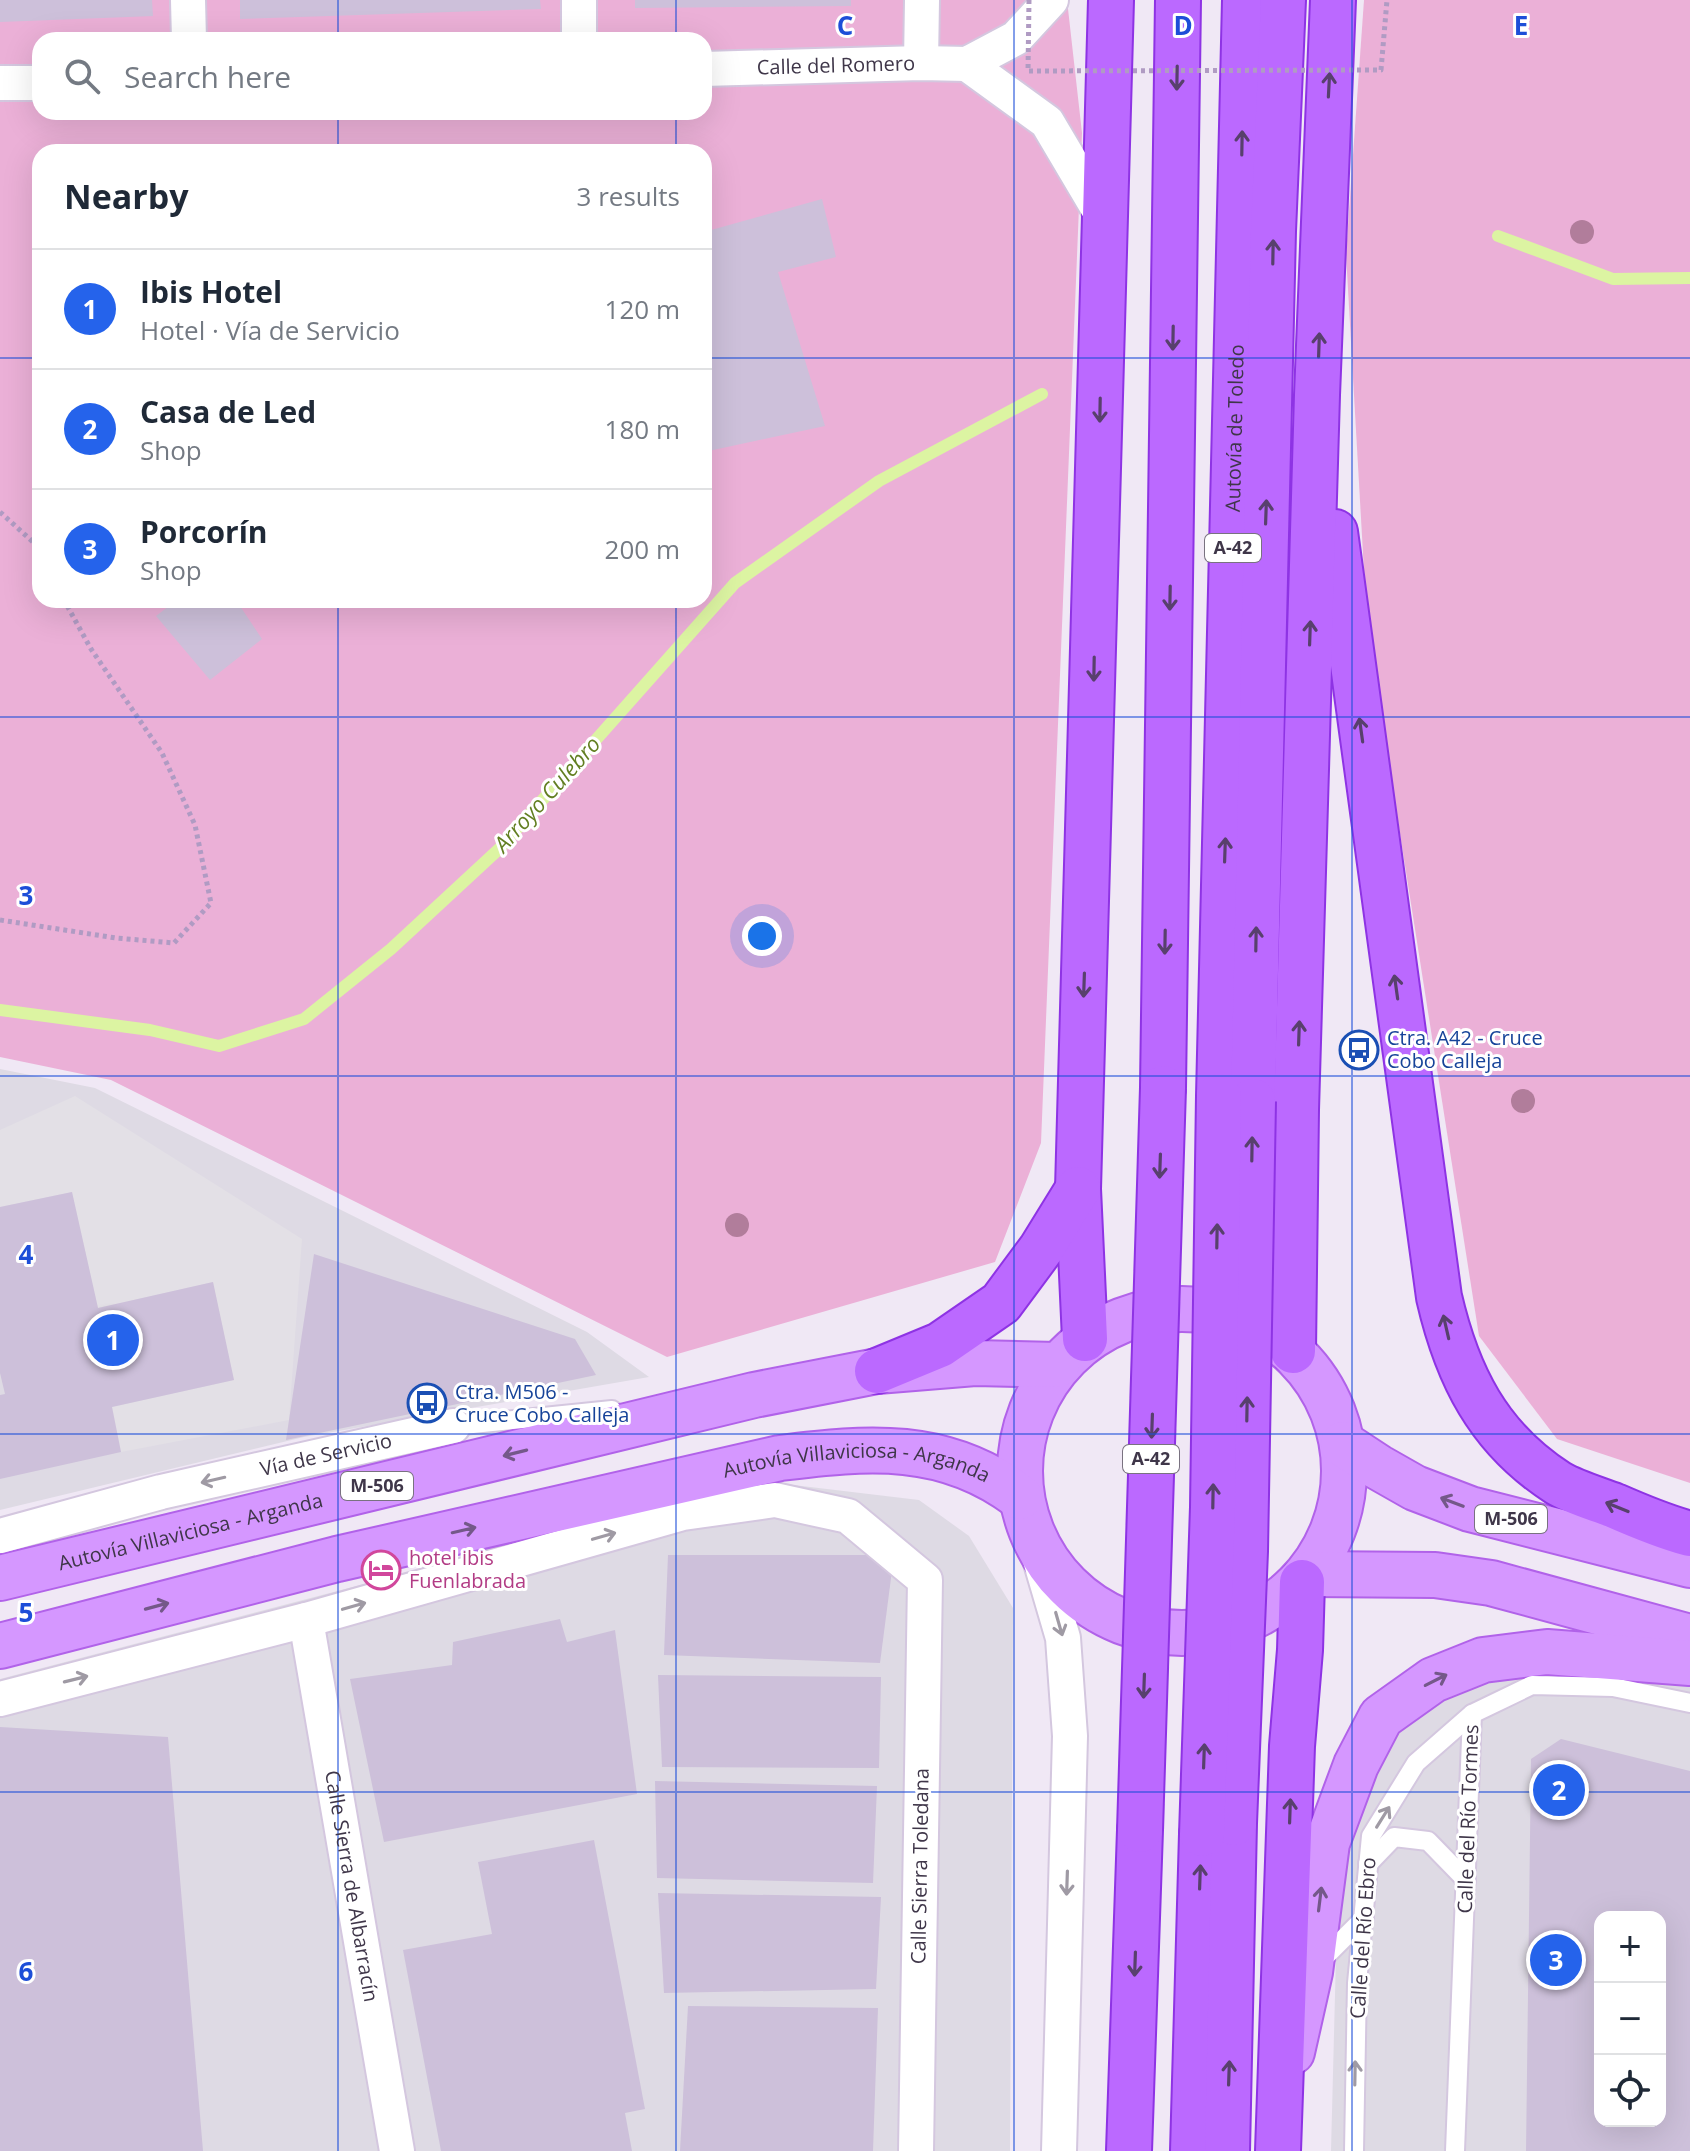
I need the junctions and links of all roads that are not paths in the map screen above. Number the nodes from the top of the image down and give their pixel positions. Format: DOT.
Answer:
graph roads {
  1 [pos="188,0"];
  2 [pos="579,0"];
  3 [pos="922,0"];
  4 [pos="1051,0"];
  5 [pos="1111,0"];
  6 [pos="1178,0"];
  7 [pos="1245,0"];
  8 [pos="1283,0"];
  9 [pos="1333,0"];
  10 [pos="189,32"];
  11 [pos="579,32"];
  12 [pos="921,63"];
  13 [pos="967,64"];
  14 [pos="712,69"];
  15 [pos="0,83"];
  16 [pos="32,83"];
  17 [pos="1105,220"];
  18 [pos="1317,395"];
  19 [pos="1236,1099"];
  20 [pos="1078,1189"];
  21 [pos="1293,1351"];
  22 [pos="1071,1352"];
  23 [pos="877,1371"];
  24 [pos="754,1395"];
  25 [pos="453,1426"];
  26 [pos="1343,1444"];
  27 [pos="685,1496"];
  28 [pos="1020,1497"];
  29 [pos="1690,1534"];
  30 [pos="0,1536"];
  31 [pos="1037,1549"];
  32 [pos="1690,1565"];
  33 [pos="0,1578"];
  34 [pos="1305,1578"];
  35 [pos="306,1620"];
  36 [pos="1690,1637"];
  37 [pos="0,1646"];
  38 [pos="1690,1663"];
  39 [pos="0,1699"];
  40 [pos="1690,1703"];
  41 [pos="1472,1714"];
  42 [pos="1218,1828"];
  43 [pos="1368,1864"];
  44 [pos="1466,1880"];
  45 [pos="1364,1918"];
  46 [pos="1310,1972"];
  47 [pos="1278,2132"];
  48 [pos="397,2151"];
  49 [pos="916,2151"];
  50 [pos="1059,2151"];
  51 [pos="1129,2151"];
  52 [pos="1193,2151"];
  53 [pos="1227,2151"];
  54 [pos="1354,2151"];
  55 [pos="1455,2151"];
  1 -- 10 [label="street"];
  2 -- 11 [label="street"];
  3 -- 12 [label="street"];
  4 -- 13 [label="street"];
  5 -- 17 [label="highway"];
  6 -- 51 [label="highway, A-42, one-way, bridge"];
  19 -- 7 [label="highway, Autovía de Toledo / A-42, one-way"];
  19 -- 8 [label="highway, one-way"];
  18 -- 9 [label="highway, one-way"];
  12 -- 13 [label="street, Calle del Romero"];
  12 -- 14 [label="street, Calle del Romero"];
  13 -- 17 [label="street"];
  15 -- 16 [label="street"];
  17 -- 20 [label="highway, one-way"];
  21 -- 18 [label="highway, one-way"];
  29 -- 18 [label="highway, one-way"];
  42 -- 19 [label="highway, A-42, one-way, bridge"];
  20 -- 22 [label="highway"];
  20 -- 23 [label="highway"];
  21 -- 22 [label="main road, M-506"];
  21 -- 26 [label="main road, M-506"];
  22 -- 23 [label="main road, M-506"];
  22 -- 28 [label="main road, M-506"];
  23 -- 24 [label="main road, M-506"];
  24 -- 25 [label="lane, Vía de Servicio"];
  24 -- 33 [label="main road, Autovía Villaviciosa - Arganda / M-506, one-way"];
  25 -- 30 [label="street, Vía de Servicio, one-way"];
  32 -- 26 [label="main road, M-506, one-way"];
  26 -- 34 [label="main road, M-506"];
  27 -- 28 [label="main road, Autovía Villaviciosa - Arganda"];
  35 -- 27 [label="street, one-way"];
  37 -- 27 [label="main road, Autovía Villaviciosa - Arganda, one-way"];
  27 -- 49 [label="street, Calle Sierra Toledana"];
  28 -- 31 [label="main road, M-506"];
  31 -- 34 [label="main road, M-506"];
  31 -- 50 [label="street, one-way"];
  34 -- 36 [label="main road"];
  47 -- 34 [label="highway, one-way"];
  39 -- 35 [label="street, one-way"];
  35 -- 48 [label="street, Calle Sierra de Albarracín"];
  46 -- 38 [label="main road, one-way"];
  40 -- 41 [label="lane, Calle del Río Tormes"];
  43 -- 41 [label="lane, Calle del Río Ebro, one-way"];
  41 -- 44 [label="lane, Calle del Río Tormes"];
  52 -- 42 [label="highway, A-42, one-way"];
  53 -- 42 [label="highway, one-way"];
  43 -- 44 [label="lane"];
  43 -- 45 [label="lane, Calle del Río Ebro"];
  44 -- 55 [label="lane, Calle del Río Tormes"];
  45 -- 46 [label="lane"];
  54 -- 45 [label="lane, Calle del Río Ebro, one-way"];
  46 -- 47 [label="main road"];
}
